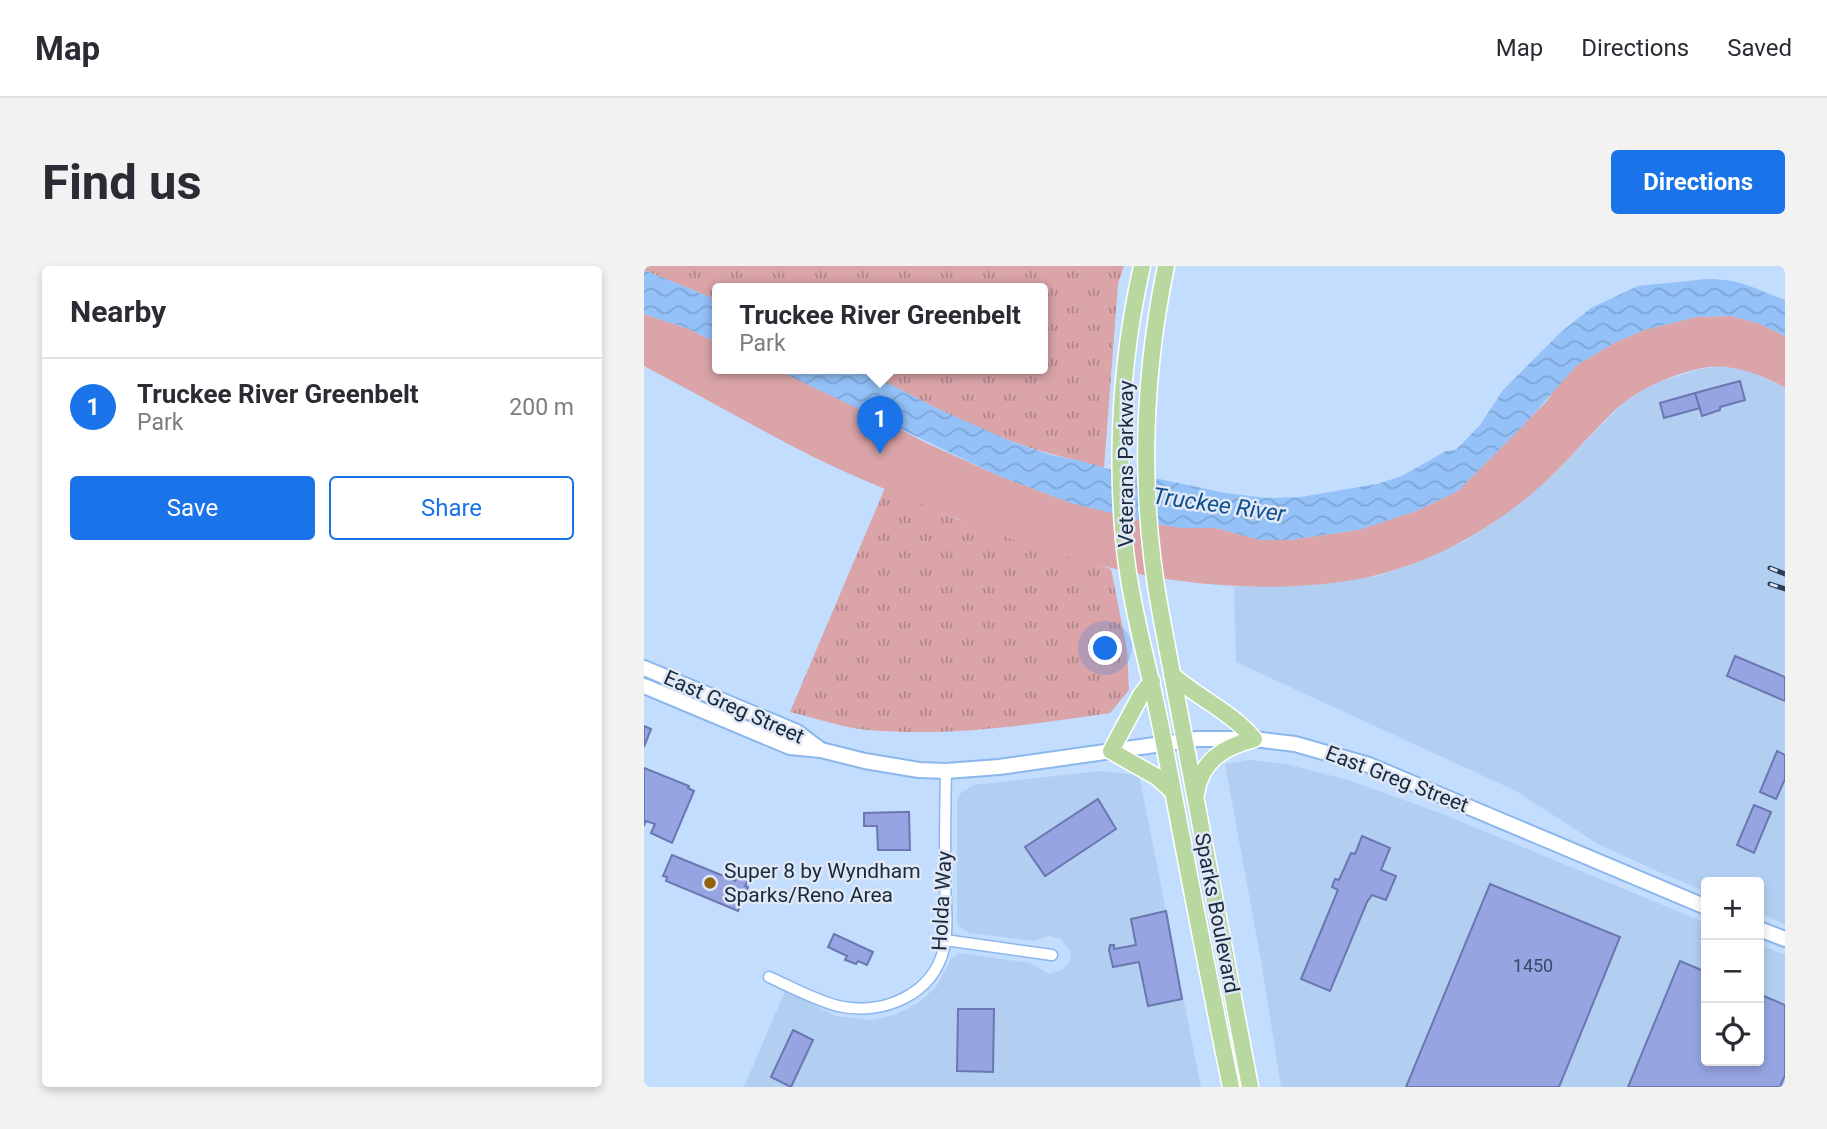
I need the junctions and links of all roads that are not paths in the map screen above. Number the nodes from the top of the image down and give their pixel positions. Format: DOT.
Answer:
graph roads {
  1 [pos="1142,266"];
  2 [pos="1166,266"];
  3 [pos="644,668"];
  4 [pos="1172,675"];
  5 [pos="1152,681"];
  6 [pos="644,686"];
  7 [pos="1254,739"];
  8 [pos="1184,740"];
  9 [pos="1164,744"];
  10 [pos="821,750"];
  11 [pos="1111,751"];
  12 [pos="946,771"];
  13 [pos="1171,790"];
  14 [pos="1195,800"];
  15 [pos="1701,905"];
  16 [pos="1764,931"];
  17 [pos="944,940"];
  18 [pos="1785,940"];
  19 [pos="1052,955"];
  20 [pos="769,977"];
  21 [pos="1231,1087"];
  22 [pos="1250,1087"];
  1 -- 5 [label="main road, Veterans Parkway"];
  2 -- 4 [label="main road, Veterans Parkway"];
  3 -- 10 [label="main road, East Greg Street"];
  4 -- 7 [label="main road"];
  4 -- 8 [label="main road, Veterans Parkway"];
  5 -- 9 [label="main road, Veterans Parkway"];
  5 -- 11 [label="main road"];
  6 -- 10 [label="main road, East Greg Street"];
  7 -- 8 [label="main road, East Greg Street"];
  7 -- 14 [label="main road"];
  7 -- 15 [label="main road, East Greg Street"];
  8 -- 9 [label="main road, East Greg Street"];
  8 -- 14 [label="main road, Sparks Boulevard"];
  9 -- 11 [label="main road, East Greg Street"];
  9 -- 13 [label="main road, Sparks Boulevard"];
  10 -- 12 [label="main road, East Greg Street"];
  11 -- 12 [label="main road, East Greg Street"];
  11 -- 13 [label="main road"];
  12 -- 17 [label="street, Holda Way"];
  13 -- 21 [label="main road, Sparks Boulevard"];
  14 -- 22 [label="main road, Sparks Boulevard"];
  16 -- 18 [label="main road"];
  17 -- 19 [label="street"];
  17 -- 20 [label="street, Holda Way"];
}
